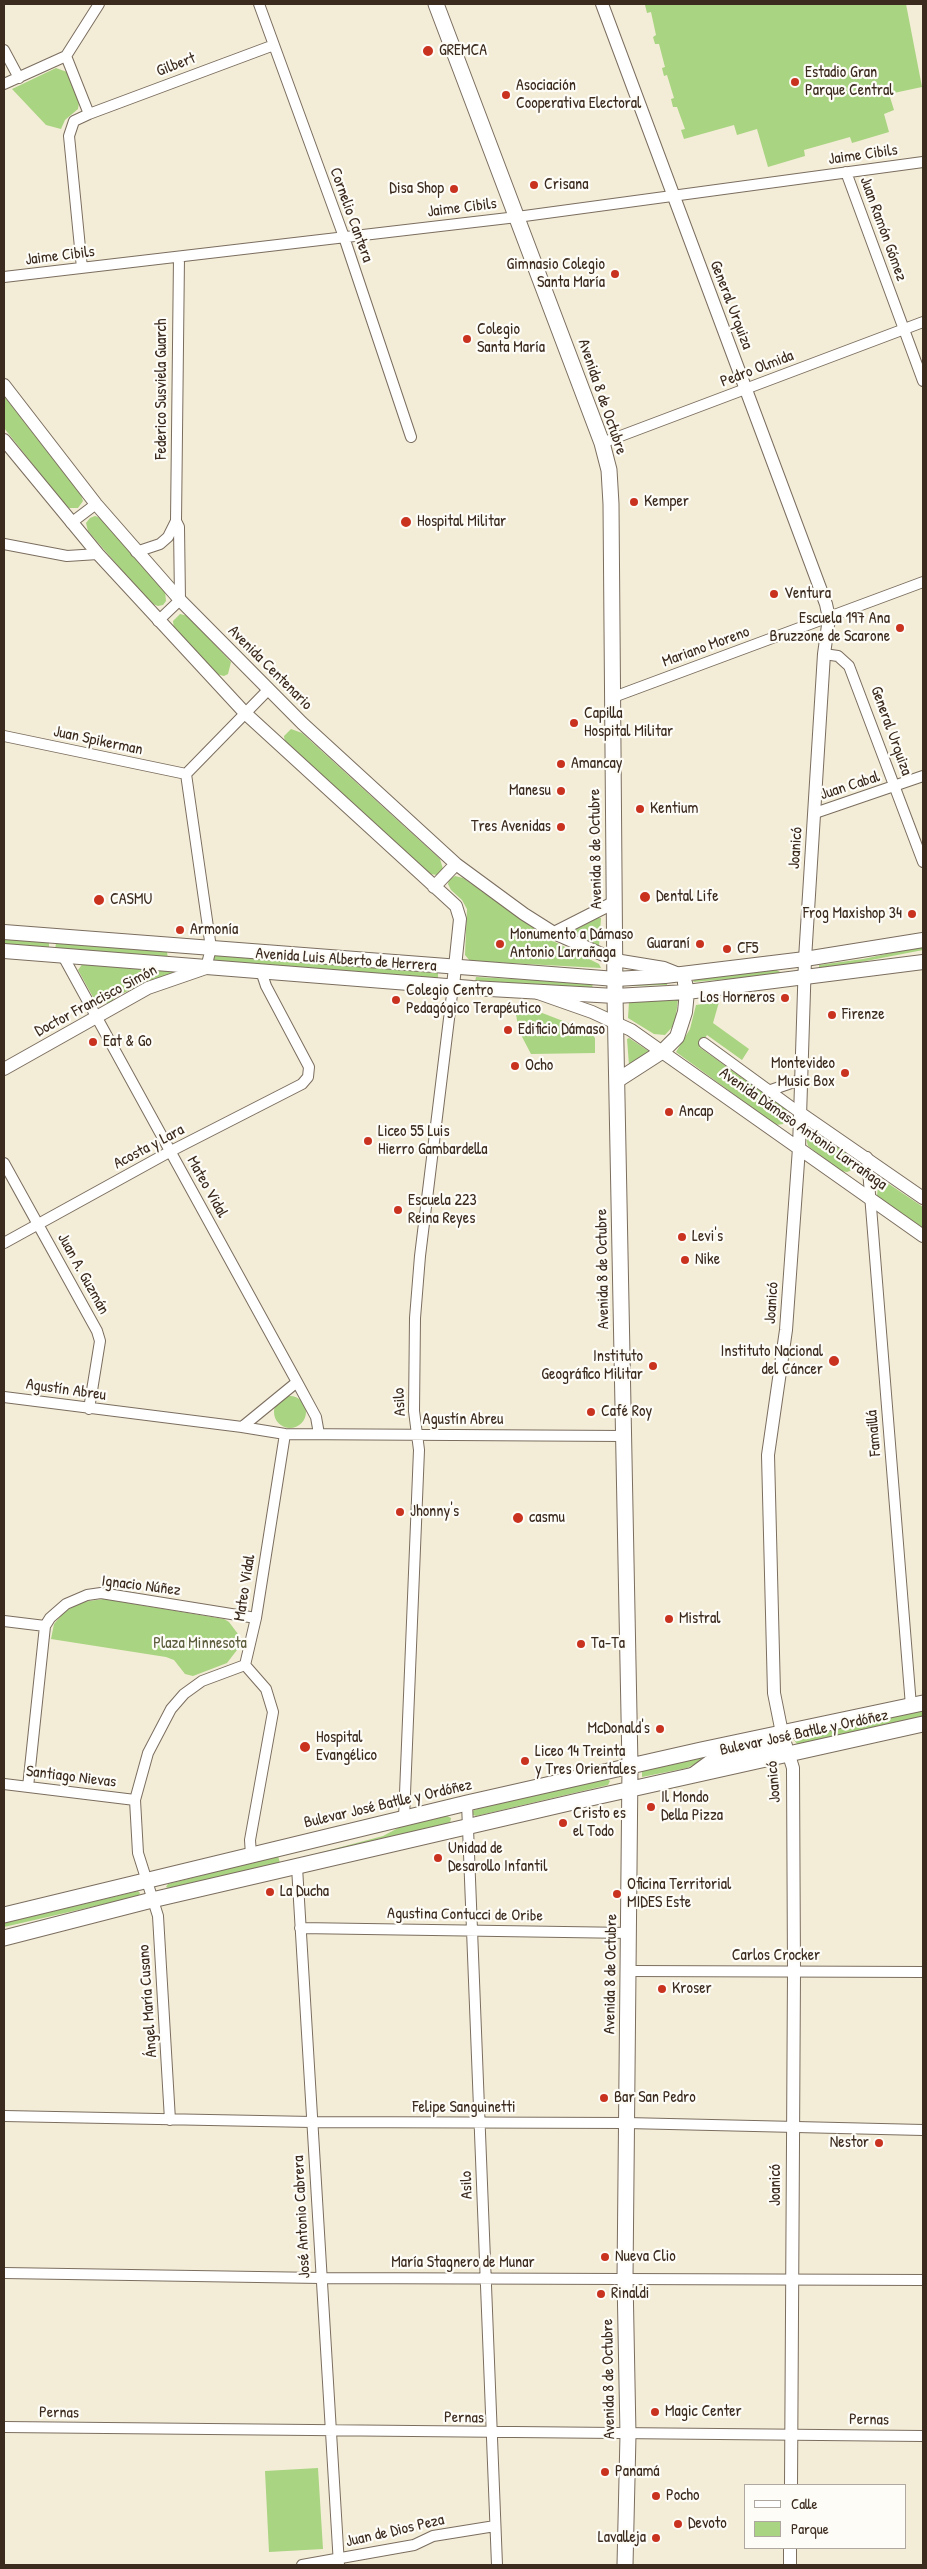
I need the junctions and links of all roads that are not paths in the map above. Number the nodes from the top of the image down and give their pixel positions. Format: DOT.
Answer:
graph roads {
  1 [pos="99,4"];
  2 [pos="259,4"];
  3 [pos="436,4"];
  4 [pos="602,4"];
  5 [pos="274,45"];
  6 [pos="4,50"];
  7 [pos="66,56"];
  8 [pos="19,78"];
  9 [pos="4,84"];
  10 [pos="89,114"];
  11 [pos="923,162"];
  12 [pos="846,172"];
  13 [pos="672,195"];
  14 [pos="517,217"];
  15 [pos="344,238"];
  16 [pos="179,257"];
  17 [pos="82,268"];
  18 [pos="4,277"];
  19 [pos="923,322"];
  20 [pos="904,329"];
  21 [pos="923,381"];
  22 [pos="4,385"];
  23 [pos="745,390"];
  24 [pos="411,437"];
  25 [pos="4,440"];
  26 [pos="602,443"];
  27 [pos="96,504"];
  28 [pos="176,521"];
  29 [pos="71,523"];
  30 [pos="4,544"];
  31 [pos="136,552"];
  32 [pos="98,554"];
  33 [pos="923,582"];
  34 [pos="180,600"];
  35 [pos="829,618"];
  36 [pos="158,621"];
  37 [pos="824,654"];
  38 [pos="268,690"];
  39 [pos="611,698"];
  40 [pos="245,713"];
  41 [pos="4,736"];
  42 [pos="186,774"];
  43 [pos="923,776"];
  44 [pos="894,787"];
  45 [pos="815,813"];
  46 [pos="923,862"];
  47 [pos="456,864"];
  48 [pos="434,887"];
  49 [pos="615,902"];
  50 [pos="4,932"];
  51 [pos="554,933"];
  52 [pos="923,940"];
  53 [pos="211,948"];
  54 [pos="4,951"];
  55 [pos="63,956"];
  56 [pos="615,960"];
  57 [pos="805,960"];
  58 [pos="923,962"];
  59 [pos="206,968"];
  60 [pos="455,968"];
  61 [pos="261,971"];
  62 [pos="679,974"];
  63 [pos="804,978"];
  64 [pos="616,979"];
  65 [pos="453,986"];
  66 [pos="536,992"];
  67 [pos="687,992"];
  68 [pos="615,996"];
  69 [pos="98,1017"];
  70 [pos="616,1023"];
  71 [pos="704,1043"];
  72 [pos="663,1051"];
  73 [pos="4,1069"];
  74 [pos="618,1080"];
  75 [pos="800,1080"];
  76 [pos="768,1091"];
  77 [pos="800,1113"];
  78 [pos="799,1148"];
  79 [pos="171,1151"];
  80 [pos="867,1157"];
  81 [pos="4,1163"];
  82 [pos="870,1198"];
  83 [pos="923,1198"];
  84 [pos="38,1225"];
  85 [pos="923,1236"];
  86 [pos="4,1243"];
  87 [pos="297,1382"];
  88 [pos="4,1397"];
  89 [pos="89,1409"];
  90 [pos="242,1427"];
  91 [pos="285,1434"];
  92 [pos="319,1434"];
  93 [pos="418,1435"];
  94 [pos="623,1436"];
  95 [pos="256,1618"];
  96 [pos="4,1621"];
  97 [pos="45,1626"];
  98 [pos="246,1665"];
  99 [pos="917,1705"];
  100 [pos="923,1724"];
  101 [pos="782,1733"];
  102 [pos="789,1754"];
  103 [pos="630,1766"];
  104 [pos="691,1776"];
  105 [pos="4,1784"];
  106 [pos="28,1787"];
  107 [pos="629,1790"];
  108 [pos="135,1800"];
  109 [pos="467,1803"];
  110 [pos="400,1819"];
  111 [pos="468,1827"];
  112 [pos="251,1855"];
  113 [pos="297,1867"];
  114 [pos="146,1882"];
  115 [pos="152,1900"];
  116 [pos="4,1915"];
  117 [pos="300,1928"];
  118 [pos="473,1929"];
  119 [pos="630,1933"];
  120 [pos="4,1938"];
  121 [pos="630,1971"];
  122 [pos="794,1971"];
  123 [pos="923,1972"];
  124 [pos="4,2116"];
  125 [pos="170,2120"];
  126 [pos="312,2122"];
  127 [pos="627,2123"];
  128 [pos="480,2124"];
  129 [pos="792,2127"];
  130 [pos="923,2130"];
  131 [pos="4,2273"];
  132 [pos="485,2277"];
  133 [pos="321,2278"];
  134 [pos="625,2278"];
  135 [pos="791,2279"];
  136 [pos="923,2280"];
  137 [pos="4,2427"];
  138 [pos="331,2431"];
  139 [pos="493,2433"];
  140 [pos="791,2433"];
  141 [pos="628,2435"];
  142 [pos="923,2436"];
  143 [pos="790,2484"];
  144 [pos="495,2526"];
  145 [pos="790,2549"];
  146 [pos="339,2562"];
  147 [pos="302,2565"];
  148 [pos="497,2565"];
  149 [pos="625,2565"];
  150 [pos="790,2565"];
  1 -- 7 [label="street"];
  2 -- 5 [label="street, Cornelio Cantera"];
  3 -- 14 [label="main road, Avenida 8 de Octubre"];
  4 -- 13 [label="street, General Urquiza"];
  5 -- 10 [label="street, Gilbert"];
  5 -- 15 [label="street, Cornelio Cantera"];
  6 -- 8 [label="street"];
  7 -- 8 [label="street"];
  7 -- 10 [label="street"];
  8 -- 9 [label="street"];
  10 -- 17 [label="street"];
  11 -- 12 [label="street, Jaime Cibils"];
  12 -- 13 [label="street, Jaime Cibils"];
  12 -- 20 [label="street, Juan Ramón Gómez"];
  13 -- 14 [label="street, Jaime Cibils"];
  13 -- 23 [label="street, General Urquiza"];
  14 -- 15 [label="street, Jaime Cibils"];
  14 -- 26 [label="main road, Avenida 8 de Octubre"];
  15 -- 16 [label="street, Jaime Cibils"];
  15 -- 24 [label="street, Cornelio Cantera"];
  16 -- 17 [label="street, Jaime Cibils"];
  16 -- 28 [label="street, Federico Susviela Guarch"];
  17 -- 18 [label="street, Jaime Cibils"];
  19 -- 20 [label="street, Pedro Olmida"];
  20 -- 21 [label="street, Juan Ramón Gómez"];
  20 -- 23 [label="street, Pedro Olmida"];
  22 -- 27 [label="street, Avenida Centenario"];
  23 -- 26 [label="street, Pedro Olmida"];
  23 -- 35 [label="street, General Urquiza"];
  25 -- 29 [label="street"];
  26 -- 39 [label="main road, Avenida 8 de Octubre"];
  27 -- 29 [label="street"];
  27 -- 31 [label="street, Avenida Centenario"];
  28 -- 31 [label="street"];
  28 -- 34 [label="street, Federico Susviela Guarch"];
  29 -- 32 [label="street"];
  30 -- 32 [label="street"];
  31 -- 34 [label="street, Avenida Centenario"];
  32 -- 36 [label="street"];
  33 -- 35 [label="street, Mariano Moreno"];
  34 -- 36 [label="street"];
  34 -- 38 [label="street, Avenida Centenario"];
  35 -- 37 [label="street, Joanicó"];
  35 -- 39 [label="street, Mariano Moreno"];
  36 -- 40 [label="street"];
  37 -- 44 [label="street, General Urquiza"];
  37 -- 45 [label="street, Joanicó"];
  38 -- 40 [label="street"];
  38 -- 47 [label="street, Avenida Centenario"];
  39 -- 49 [label="main road, Avenida 8 de Octubre"];
  40 -- 42 [label="street"];
  40 -- 48 [label="street"];
  41 -- 42 [label="street, Juan Spikerman"];
  42 -- 53 [label="street"];
  43 -- 44 [label="street, Juan Cabal"];
  44 -- 45 [label="street, Juan Cabal"];
  44 -- 46 [label="street, General Urquiza"];
  45 -- 57 [label="street, Joanicó"];
  47 -- 48 [label="street"];
  47 -- 51 [label="street, Avenida Centenario"];
  48 -- 60 [label="street"];
  49 -- 51 [label="street"];
  49 -- 56 [label="main road, Avenida 8 de Octubre"];
  50 -- 53 [label="main road, Avenida Luis Alberto de Herrera"];
  51 -- 56 [label="street, Avenida Centenario"];
  52 -- 57 [label="main road, Avenida Luis Alberto de Herrera"];
  53 -- 59 [label="street"];
  53 -- 60 [label="main road, Avenida Luis Alberto de Herrera"];
  54 -- 55 [label="main road, Avenida Luis Alberto de Herrera"];
  55 -- 59 [label="main road, Avenida Luis Alberto de Herrera"];
  55 -- 69 [label="street, Mateo Vidal"];
  56 -- 62 [label="street, Avenida Luis Alberto de Herrera"];
  56 -- 64 [label="main road, Avenida 8 de Octubre"];
  57 -- 62 [label="main road, Avenida Luis Alberto de Herrera"];
  57 -- 63 [label="street, Joanicó"];
  58 -- 63 [label="main road, Avenida Luis Alberto de Herrera"];
  59 -- 61 [label="main road, Avenida Luis Alberto de Herrera"];
  59 -- 69 [label="street, Doctor Francisco Simón"];
  60 -- 64 [label="main road, Avenida Luis Alberto de Herrera"];
  60 -- 65 [label="street"];
  61 -- 65 [label="main road, Avenida Luis Alberto de Herrera"];
  61 -- 79 [label="street, Acosta y Lara"];
  62 -- 64 [label="main road, Avenida Luis Alberto de Herrera"];
  62 -- 67 [label="main road"];
  63 -- 67 [label="main road, Avenida Luis Alberto de Herrera"];
  63 -- 75 [label="street, Joanicó"];
  64 -- 68 [label="main road, Avenida 8 de Octubre"];
  65 -- 66 [label="main road, Avenida Luis Alberto de Herrera"];
  65 -- 93 [label="street, Asilo"];
  66 -- 68 [label="main road, Avenida Luis Alberto de Herrera"];
  66 -- 70 [label="street, Avenida Dámaso Antonio Larrañaga"];
  67 -- 68 [label="main road, Avenida Luis Alberto de Herrera"];
  67 -- 72 [label="main road"];
  68 -- 70 [label="main road, Avenida 8 de Octubre"];
  69 -- 73 [label="street, Doctor Francisco Simón"];
  69 -- 79 [label="street, Mateo Vidal"];
  70 -- 72 [label="street, Avenida Dámaso Antonio Larrañaga"];
  70 -- 74 [label="main road, Avenida 8 de Octubre"];
  71 -- 76 [label="street, Avenida Dámaso Antonio Larrañaga"];
  72 -- 74 [label="main road"];
  72 -- 78 [label="street, Avenida Dámaso Antonio Larrañaga"];
  74 -- 94 [label="main road, Avenida 8 de Octubre"];
  75 -- 76 [label="street"];
  75 -- 77 [label="street, Joanicó"];
  76 -- 77 [label="street, Avenida Dámaso Antonio Larrañaga"];
  77 -- 78 [label="street, Joanicó"];
  77 -- 80 [label="street, Avenida Dámaso Antonio Larrañaga"];
  78 -- 82 [label="street, Avenida Dámaso Antonio Larrañaga"];
  78 -- 101 [label="street, Joanicó"];
  79 -- 84 [label="street, Acosta y Lara"];
  79 -- 87 [label="street, Mateo Vidal"];
  80 -- 82 [label="street, Famaillá"];
  80 -- 83 [label="street, Avenida Dámaso Antonio Larrañaga"];
  81 -- 84 [label="street, Juan A. Guzmán"];
  82 -- 85 [label="street, Avenida Dámaso Antonio Larrañaga"];
  82 -- 99 [label="street, Famaillá"];
  84 -- 86 [label="street, Acosta y Lara"];
  84 -- 89 [label="street, Juan A. Guzmán"];
  87 -- 90 [label="street"];
  87 -- 92 [label="street, Mateo Vidal"];
  88 -- 89 [label="street, Agustín Abreu"];
  89 -- 90 [label="street, Agustín Abreu"];
  90 -- 91 [label="street, Agustín Abreu"];
  91 -- 92 [label="street, Agustín Abreu"];
  91 -- 95 [label="street, Mateo Vidal"];
  92 -- 93 [label="street, Agustín Abreu"];
  93 -- 94 [label="street, Agustín Abreu"];
  93 -- 110 [label="street, Asilo"];
  94 -- 103 [label="main road, Avenida 8 de Octubre"];
  95 -- 97 [label="street, Ignacio Núñez"];
  95 -- 98 [label="street, Mateo Vidal"];
  96 -- 97 [label="street"];
  97 -- 106 [label="street"];
  98 -- 108 [label="street, Ángel María Cusano"];
  98 -- 112 [label="street"];
  99 -- 101 [label="main road, Bulevar José Batlle y Ordóñez"];
  100 -- 102 [label="main road, Bulevar José Batlle y Ordóñez"];
  101 -- 102 [label="street, Joanicó"];
  101 -- 103 [label="main road, Bulevar José Batlle y Ordóñez"];
  101 -- 104 [label="street, Bulevar José Batlle y Ordóñez"];
  102 -- 104 [label="main road, Bulevar José Batlle y Ordóñez"];
  102 -- 122 [label="street, Joanicó"];
  103 -- 107 [label="main road, Avenida 8 de Octubre"];
  103 -- 109 [label="main road, Bulevar José Batlle y Ordóñez"];
  104 -- 107 [label="main road, Bulevar José Batlle y Ordóñez"];
  105 -- 106 [label="street, Santiago Nievas"];
  106 -- 108 [label="street, Santiago Nievas"];
  107 -- 111 [label="main road, Bulevar José Batlle y Ordóñez"];
  107 -- 119 [label="main road, Avenida 8 de Octubre"];
  108 -- 114 [label="street, Ángel María Cusano"];
  109 -- 110 [label="main road, Bulevar José Batlle y Ordóñez"];
  109 -- 111 [label="street, Asilo"];
  110 -- 112 [label="main road, Bulevar José Batlle y Ordóñez"];
  110 -- 113 [label="main road"];
  111 -- 113 [label="main road, Bulevar José Batlle y Ordóñez"];
  111 -- 118 [label="street, Asilo"];
  112 -- 114 [label="main road, Bulevar José Batlle y Ordóñez"];
  113 -- 115 [label="main road, Bulevar José Batlle y Ordóñez"];
  113 -- 117 [label="street, José Antonio Cabrera"];
  114 -- 115 [label="street, Ángel María Cusano"];
  114 -- 116 [label="main road, Bulevar José Batlle y Ordóñez"];
  115 -- 120 [label="main road, Bulevar José Batlle y Ordóñez"];
  115 -- 125 [label="street, Ángel María Cusano"];
  117 -- 118 [label="street, Agustina Contucci de Oribe"];
  117 -- 126 [label="street, José Antonio Cabrera"];
  118 -- 119 [label="street, Agustina Contucci de Oribe"];
  118 -- 128 [label="street, Asilo"];
  119 -- 121 [label="main road, Avenida 8 de Octubre"];
  121 -- 122 [label="street, Carlos Crocker"];
  121 -- 127 [label="main road, Avenida 8 de Octubre"];
  122 -- 123 [label="street, Carlos Crocker"];
  122 -- 129 [label="street, Joanicó"];
  124 -- 125 [label="street, Felipe Sanguinetti"];
  125 -- 126 [label="street, Felipe Sanguinetti"];
  126 -- 128 [label="street, Felipe Sanguinetti"];
  126 -- 133 [label="street, José Antonio Cabrera"];
  127 -- 128 [label="street, Felipe Sanguinetti"];
  127 -- 129 [label="street, Felipe Sanguinetti"];
  127 -- 134 [label="main road, Avenida 8 de Octubre"];
  128 -- 132 [label="street, Asilo"];
  129 -- 130 [label="street, Felipe Sanguinetti"];
  129 -- 135 [label="street, Joanicó"];
  131 -- 133 [label="street, María Stagnero de Munar"];
  132 -- 133 [label="street, María Stagnero de Munar"];
  132 -- 134 [label="street, María Stagnero de Munar"];
  132 -- 139 [label="street, Asilo"];
  133 -- 138 [label="street, José Antonio Cabrera"];
  134 -- 135 [label="street, María Stagnero de Munar"];
  134 -- 141 [label="main road, Avenida 8 de Octubre"];
  135 -- 136 [label="street, María Stagnero de Munar"];
  135 -- 140 [label="street, Joanicó"];
  137 -- 138 [label="street, Pernas"];
  138 -- 139 [label="street, Pernas"];
  138 -- 146 [label="street, José Antonio Cabrera"];
  139 -- 141 [label="street, Pernas"];
  139 -- 144 [label="street, Asilo"];
  140 -- 141 [label="street, Pernas"];
  140 -- 142 [label="street, Pernas"];
  140 -- 143 [label="street, Joanicó"];
  141 -- 149 [label="main road, Avenida 8 de Octubre"];
  144 -- 146 [label="street, Juan de Dios Peza"];
  144 -- 148 [label="street, Asilo"];
  145 -- 150 [label="street"];
  146 -- 147 [label="street, Juan de Dios Peza"];
}
